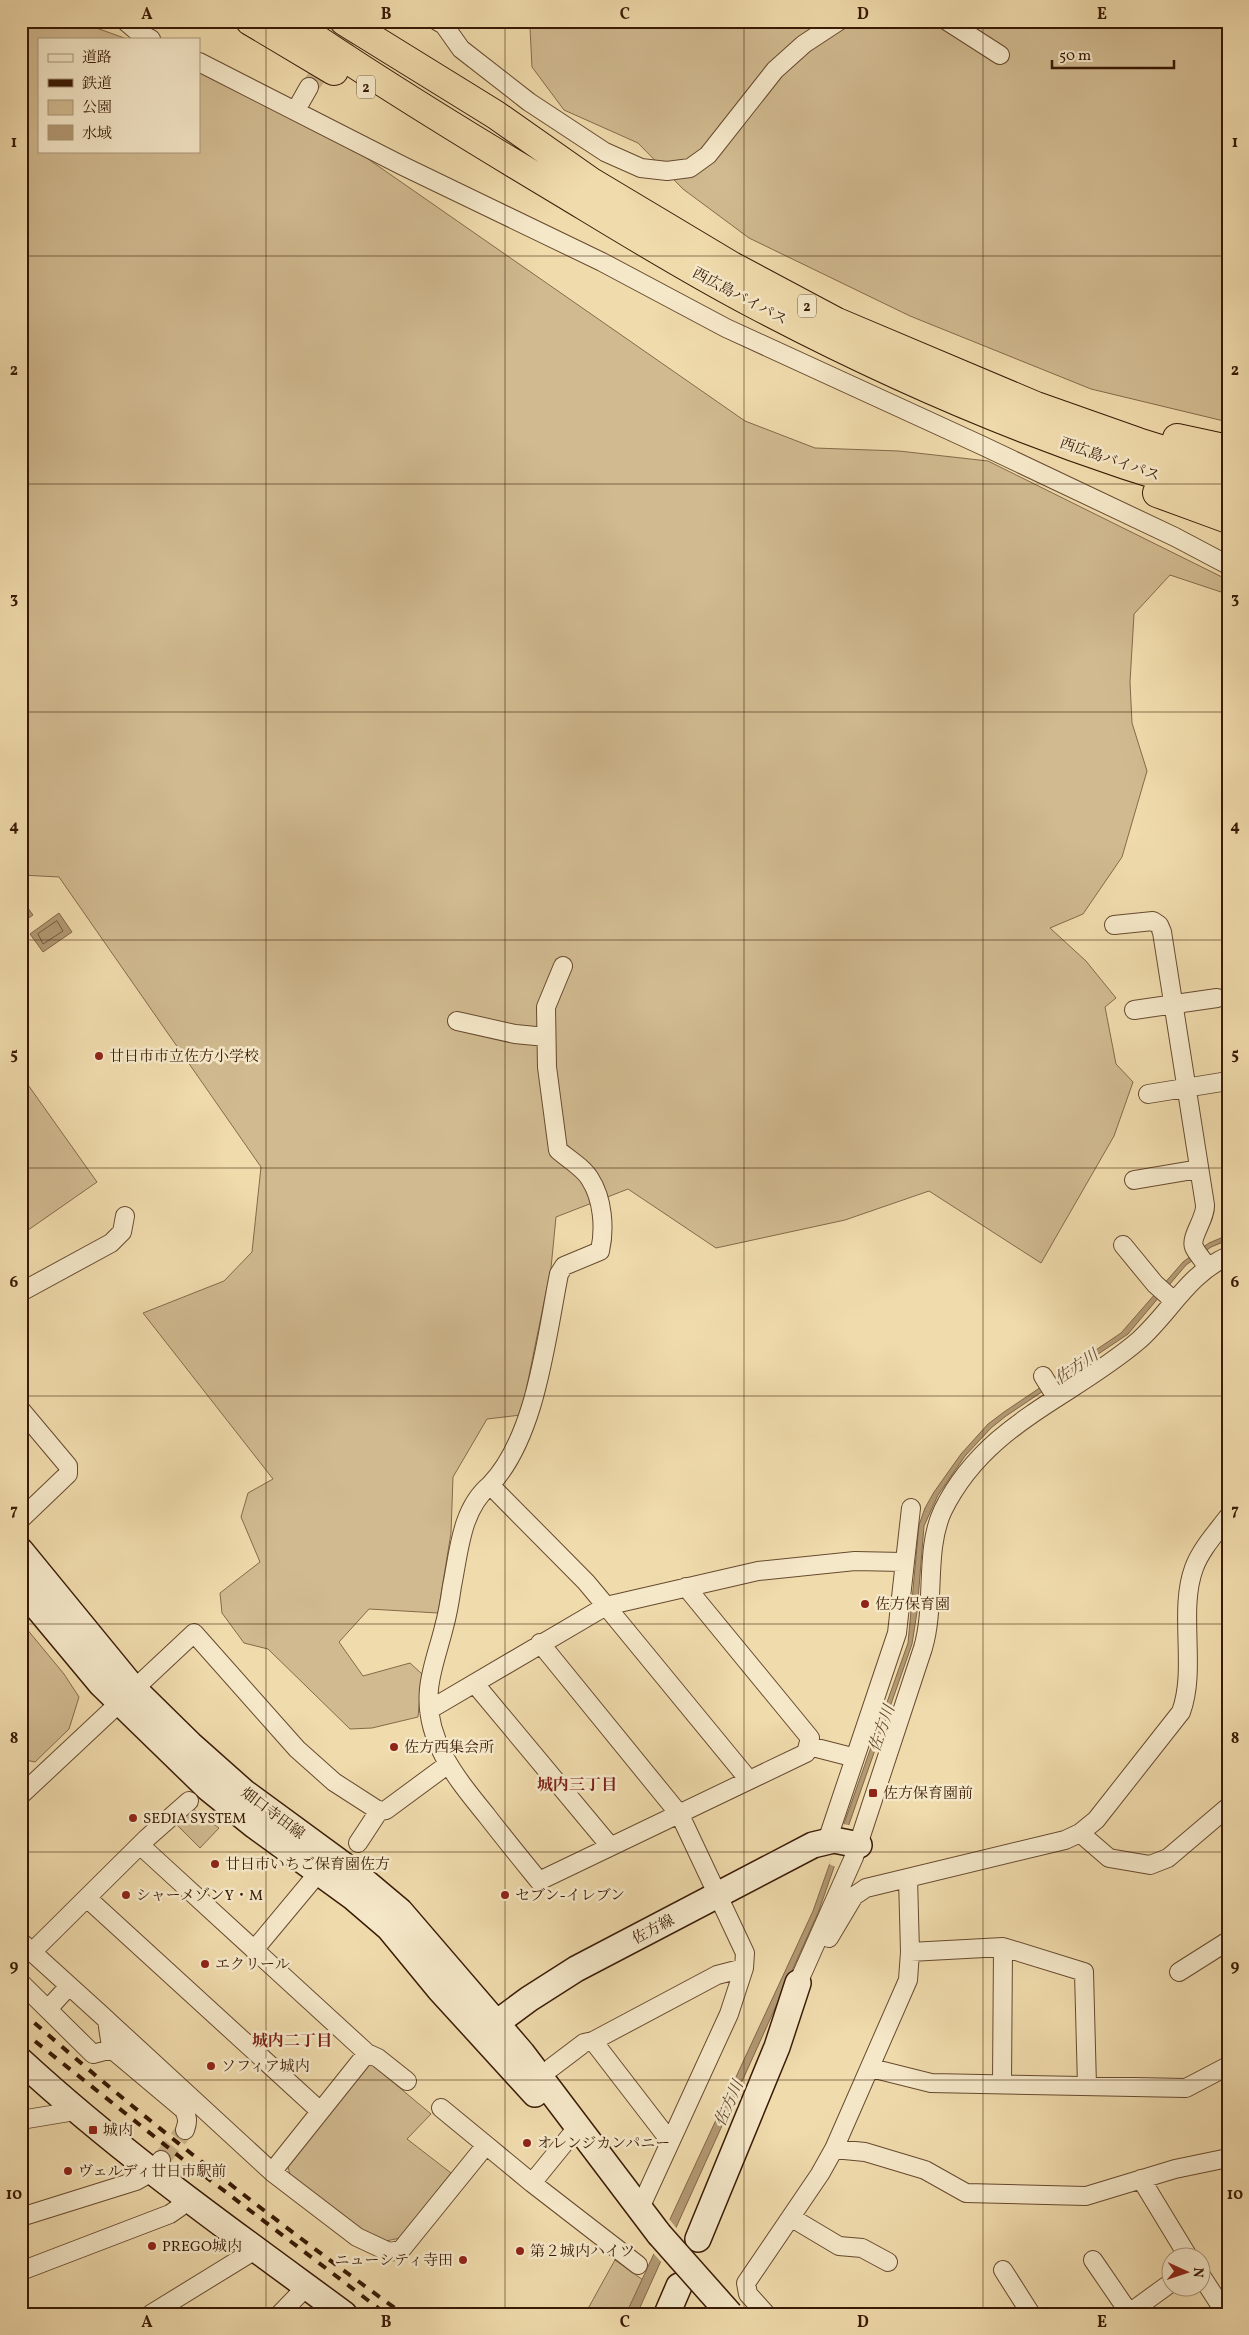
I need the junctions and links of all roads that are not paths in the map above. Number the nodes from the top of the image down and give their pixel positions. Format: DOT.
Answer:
graph roads {
  1 [pos="124,21"];
  2 [pos="250,21"];
  3 [pos="290,21"];
  4 [pos="344,21"];
  5 [pos="365,21"];
  6 [pos="437,21"];
  7 [pos="839,21"];
  8 [pos="946,21"];
  9 [pos="149,38"];
  10 [pos="1000,56"];
  11 [pos="200,62"];
  12 [pos="310,87"];
  13 [pos="296,110"];
  14 [pos="496,115"];
  15 [pos="485,146"];
  16 [pos="847,351"];
  17 [pos="1036,406"];
  18 [pos="1228,449"];
  19 [pos="1228,470"];
  20 [pos="1228,496"];
  21 [pos="1228,519"];
  22 [pos="1228,565"];
  23 [pos="1114,925"];
  24 [pos="563,966"];
  25 [pos="1217,998"];
  26 [pos="1174,1004"];
  27 [pos="1134,1010"];
  28 [pos="457,1021"];
  29 [pos="546,1037"];
  30 [pos="1228,1081"];
  31 [pos="1186,1088"];
  32 [pos="1148,1094"];
  33 [pos="1199,1169"];
  34 [pos="1134,1180"];
  35 [pos="125,1216"];
  36 [pos="1122,1252"];
  37 [pos="1228,1256"];
  38 [pos="1202,1259"];
  39 [pos="21,1292"];
  40 [pos="1167,1295"];
  41 [pos="21,1410"];
  42 [pos="490,1486"];
  43 [pos="911,1508"];
  44 [pos="1228,1517"];
  45 [pos="21,1519"];
  46 [pos="21,1551"];
  47 [pos="903,1562"];
  48 [pos="918,1586"];
  49 [pos="686,1587"];
  50 [pos="21,1588"];
  51 [pos="606,1606"];
  52 [pos="540,1643"];
  53 [pos="475,1684"];
  54 [pos="126,1695"];
  55 [pos="429,1710"];
  56 [pos="809,1746"];
  57 [pos="848,1756"];
  58 [pos="447,1765"];
  59 [pos="749,1780"];
  60 [pos="24,1787"];
  61 [pos="189,1801"];
  62 [pos="1228,1808"];
  63 [pos="379,1811"];
  64 [pos="680,1814"];
  65 [pos="1080,1834"];
  66 [pos="358,1843"];
  67 [pos="838,1843"];
  68 [pos="141,1846"];
  69 [pos="610,1846"];
  70 [pos="319,1872"];
  71 [pos="908,1878"];
  72 [pos="718,1895"];
  73 [pos="87,1898"];
  74 [pos="1228,1941"];
  75 [pos="27,1947"];
  76 [pos="1003,1947"];
  77 [pos="254,1950"];
  78 [pos="910,1952"];
  79 [pos="744,1968"];
  80 [pos="1179,1972"];
  81 [pos="21,1983"];
  82 [pos="798,1983"];
  83 [pos="69,1986"];
  84 [pos="48,2009"];
  85 [pos="107,2020"];
  86 [pos="488,2029"];
  87 [pos="593,2041"];
  88 [pos="112,2050"];
  89 [pos="367,2053"];
  90 [pos="773,2057"];
  91 [pos="21,2061"];
  92 [pos="1228,2066"];
  93 [pos="551,2068"];
  94 [pos="871,2068"];
  95 [pos="407,2081"];
  96 [pos="1002,2084"];
  97 [pos="1087,2086"];
  98 [pos="441,2108"];
  99 [pos="75,2111"];
  100 [pos="320,2111"];
  101 [pos="21,2120"];
  102 [pos="184,2130"];
  103 [pos="572,2135"];
  104 [pos="670,2141"];
  105 [pos="486,2146"];
  106 [pos="834,2149"];
  107 [pos="1228,2158"];
  108 [pos="157,2166"];
  109 [pos="272,2172"];
  110 [pos="1141,2179"];
  111 [pos="532,2183"];
  112 [pos="190,2200"];
  113 [pos="640,2208"];
  114 [pos="21,2217"];
  115 [pos="792,2218"];
  116 [pos="660,2234"];
  117 [pos="698,2239"];
  118 [pos="1183,2248"];
  119 [pos="255,2250"];
  120 [pos="1093,2260"];
  121 [pos="888,2262"];
  122 [pos="638,2265"];
  123 [pos="1003,2270"];
  124 [pos="21,2271"];
  125 [pos="307,2286"];
  126 [pos="1162,2289"];
  127 [pos="1212,2292"];
  128 [pos="1129,2313"];
  129 [pos="151,2314"];
  130 [pos="280,2314"];
  131 [pos="344,2314"];
  132 [pos="730,2314"];
  133 [pos="766,2314"];
  134 [pos="1031,2314"];
  135 [pos="1226,2314"];
  1 -- 9 [label="street"];
  2 -- 15 [label="highway, 2"];
  3 -- 15 [label="highway, 西広島バイパス / 2"];
  4 -- 14 [label="highway, 西広島バイパス / 2"];
  5 -- 14 [label="highway, 2"];
  6 -- 7 [label="street"];
  8 -- 10 [label="street"];
  11 -- 13 [label="street"];
  12 -- 13 [label="street"];
  13 -- 22 [label="street"];
  14 -- 17 [label="highway, 西広島バイパス / 2"];
  15 -- 16 [label="highway, 西広島バイパス / 2"];
  16 -- 20 [label="highway, 西広島バイパス / 2"];
  16 -- 21 [label="highway, 2"];
  17 -- 18 [label="highway, 2"];
  17 -- 19 [label="highway, 西広島バイパス / 2"];
  23 -- 26 [label="street"];
  24 -- 29 [label="street"];
  25 -- 26 [label="street"];
  26 -- 27 [label="street"];
  26 -- 31 [label="street"];
  28 -- 29 [label="street"];
  29 -- 42 [label="street"];
  30 -- 31 [label="street"];
  31 -- 32 [label="street"];
  31 -- 33 [label="street"];
  33 -- 34 [label="street"];
  33 -- 38 [label="street"];
  35 -- 39 [label="street"];
  36 -- 40 [label="street"];
  37 -- 38 [label="street"];
  38 -- 40 [label="street"];
  40 -- 48 [label="street"];
  41 -- 45 [label="street"];
  42 -- 51 [label="street"];
  42 -- 55 [label="street"];
  43 -- 47 [label="street"];
  44 -- 65 [label="street"];
  46 -- 54 [label="street"];
  47 -- 48 [label="street"];
  47 -- 49 [label="street"];
  48 -- 67 [label="street"];
  48 -- 67 [label="street"];
  49 -- 51 [label="street"];
  49 -- 56 [label="street"];
  50 -- 54 [label="street, 畑口寺田線"];
  51 -- 52 [label="street"];
  51 -- 59 [label="street"];
  52 -- 53 [label="street"];
  52 -- 64 [label="street"];
  53 -- 55 [label="street"];
  53 -- 69 [label="street"];
  54 -- 60 [label="street"];
  54 -- 63 [label="street"];
  54 -- 70 [label="street"];
  54 -- 86 [label="street, 畑口寺田線"];
  55 -- 58 [label="street"];
  56 -- 57 [label="street"];
  56 -- 59 [label="street"];
  58 -- 63 [label="street"];
  58 -- 69 [label="street"];
  59 -- 64 [label="street"];
  61 -- 68 [label="street"];
  62 -- 65 [label="street"];
  63 -- 66 [label="street"];
  64 -- 69 [label="street"];
  64 -- 72 [label="street"];
  65 -- 71 [label="street"];
  67 -- 72 [label="street, 佐方線"];
  67 -- 82 [label="street"];
  68 -- 73 [label="street"];
  68 -- 77 [label="street"];
  70 -- 77 [label="street"];
  70 -- 86 [label="street"];
  71 -- 78 [label="street"];
  71 -- 90 [label="street"];
  72 -- 79 [label="street"];
  72 -- 86 [label="street, 佐方線"];
  73 -- 75 [label="street"];
  73 -- 100 [label="street"];
  74 -- 80 [label="street"];
  75 -- 83 [label="street"];
  76 -- 78 [label="street"];
  76 -- 96 [label="street"];
  76 -- 97 [label="street"];
  77 -- 89 [label="street"];
  78 -- 94 [label="street"];
  79 -- 87 [label="street"];
  79 -- 104 [label="street"];
  81 -- 84 [label="street"];
  82 -- 90 [label="street"];
  83 -- 84 [label="street"];
  83 -- 85 [label="street"];
  84 -- 88 [label="street"];
  85 -- 88 [label="street"];
  85 -- 109 [label="street"];
  86 -- 103 [label="street"];
  86 -- 113 [label="street"];
  87 -- 93 [label="street"];
  87 -- 104 [label="street"];
  88 -- 102 [label="street"];
  89 -- 95 [label="street"];
  89 -- 100 [label="street"];
  90 -- 117 [label="street"];
  91 -- 99 [label="street"];
  92 -- 97 [label="street"];
  94 -- 96 [label="street"];
  94 -- 106 [label="street"];
  96 -- 97 [label="street"];
  98 -- 105 [label="street"];
  99 -- 101 [label="street"];
  99 -- 108 [label="street"];
  100 -- 109 [label="street"];
  103 -- 111 [label="street"];
  103 -- 116 [label="street"];
  104 -- 113 [label="street"];
  105 -- 109 [label="street"];
  105 -- 111 [label="street"];
  106 -- 110 [label="street"];
  106 -- 115 [label="street"];
  107 -- 110 [label="street"];
  108 -- 112 [label="street"];
  108 -- 114 [label="street"];
  110 -- 118 [label="street"];
  111 -- 122 [label="street"];
  112 -- 119 [label="street"];
  112 -- 124 [label="street"];
  113 -- 116 [label="street"];
  115 -- 121 [label="street"];
  115 -- 133 [label="street"];
  116 -- 132 [label="street, bridge"];
  119 -- 125 [label="street"];
  119 -- 129 [label="street"];
  120 -- 128 [label="street"];
  123 -- 134 [label="street"];
  125 -- 130 [label="street"];
  125 -- 131 [label="street"];
  126 -- 128 [label="street"];
  127 -- 135 [label="street"];
}
